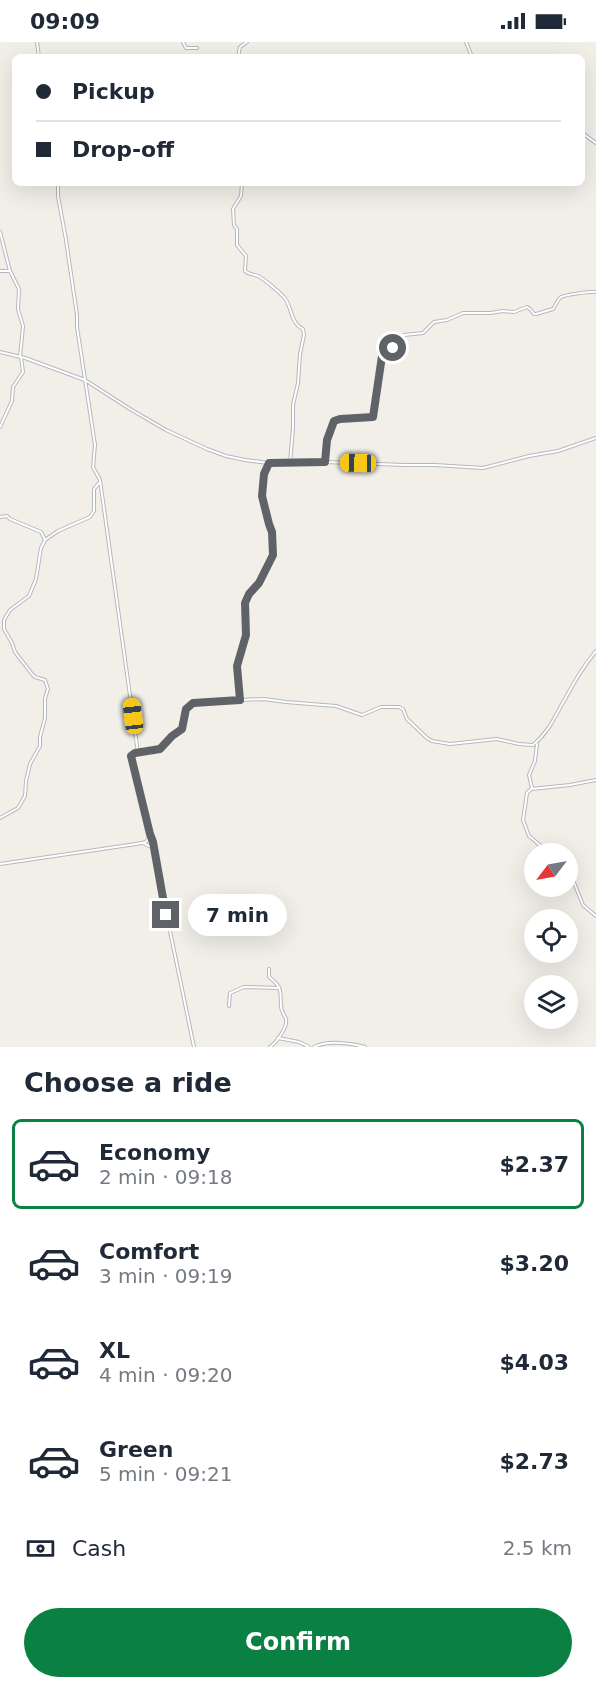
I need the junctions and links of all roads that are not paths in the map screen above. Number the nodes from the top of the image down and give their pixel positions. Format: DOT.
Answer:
graph roads {
  1 [pos="183,42"];
  2 [pos="247,42"];
  3 [pos="196,48"];
  4 [pos="239,54"];
  5 [pos="58,186"];
  6 [pos="242,186"];
  7 [pos="0,232"];
  8 [pos="0,271"];
  9 [pos="10,271"];
  10 [pos="596,292"];
  11 [pos="0,352"];
  12 [pos="20,357"];
  13 [pos="85,380"];
  14 [pos="0,427"];
  15 [pos="596,438"];
  16 [pos="325,462"];
  17 [pos="269,463"];
  18 [pos="290,463"];
  19 [pos="100,482"];
  20 [pos="0,517"];
  21 [pos="45,541"];
  22 [pos="596,651"];
  23 [pos="240,700"];
  24 [pos="538,741"];
  25 [pos="138,753"];
  26 [pos="596,780"];
  27 [pos="530,789"];
  28 [pos="0,818"];
  29 [pos="150,834"];
  30 [pos="143,843"];
  31 [pos="537,843"];
  32 [pos="153,848"];
  33 [pos="0,864"];
  34 [pos="578,892"];
  35 [pos="596,916"];
  36 [pos="269,969"];
  37 [pos="279,988"];
  38 [pos="228,1006"];
  39 [pos="278,1038"];
  40 [pos="275,1046"];
  41 [pos="194,1047"];
  42 [pos="270,1047"];
  43 [pos="309,1047"];
  44 [pos="314,1047"];
  45 [pos="365,1047"];
  1 -- 3 [label="street"];
  2 -- 4 [label="street"];
  5 -- 13 [label="street"];
  6 -- 18 [label="street"];
  7 -- 9 [label="street"];
  8 -- 9 [label="street"];
  9 -- 12 [label="street"];
  10 -- 16 [label="street"];
  11 -- 12 [label="street"];
  12 -- 13 [label="street"];
  12 -- 14 [label="street"];
  13 -- 17 [label="street"];
  13 -- 19 [label="street"];
  15 -- 16 [label="street"];
  16 -- 18 [label="street"];
  17 -- 18 [label="street"];
  17 -- 23 [label="street"];
  19 -- 21 [label="street"];
  19 -- 25 [label="street"];
  20 -- 21 [label="street"];
  21 -- 28 [label="street"];
  22 -- 24 [label="street"];
  23 -- 24 [label="street"];
  23 -- 25 [label="street"];
  24 -- 27 [label="street"];
  25 -- 29 [label="street"];
  26 -- 27 [label="street"];
  27 -- 31 [label="street"];
  29 -- 30 [label="street"];
  29 -- 32 [label="street"];
  30 -- 32 [label="street"];
  30 -- 33 [label="street"];
  32 -- 41 [label="street"];
  34 -- 35 [label="street"];
  36 -- 37 [label="street"];
  37 -- 38 [label="street"];
  37 -- 39 [label="street"];
  39 -- 40 [label="street"];
  39 -- 43 [label="street"];
  40 -- 42 [label="street"];
  44 -- 45 [label="street"];
}
